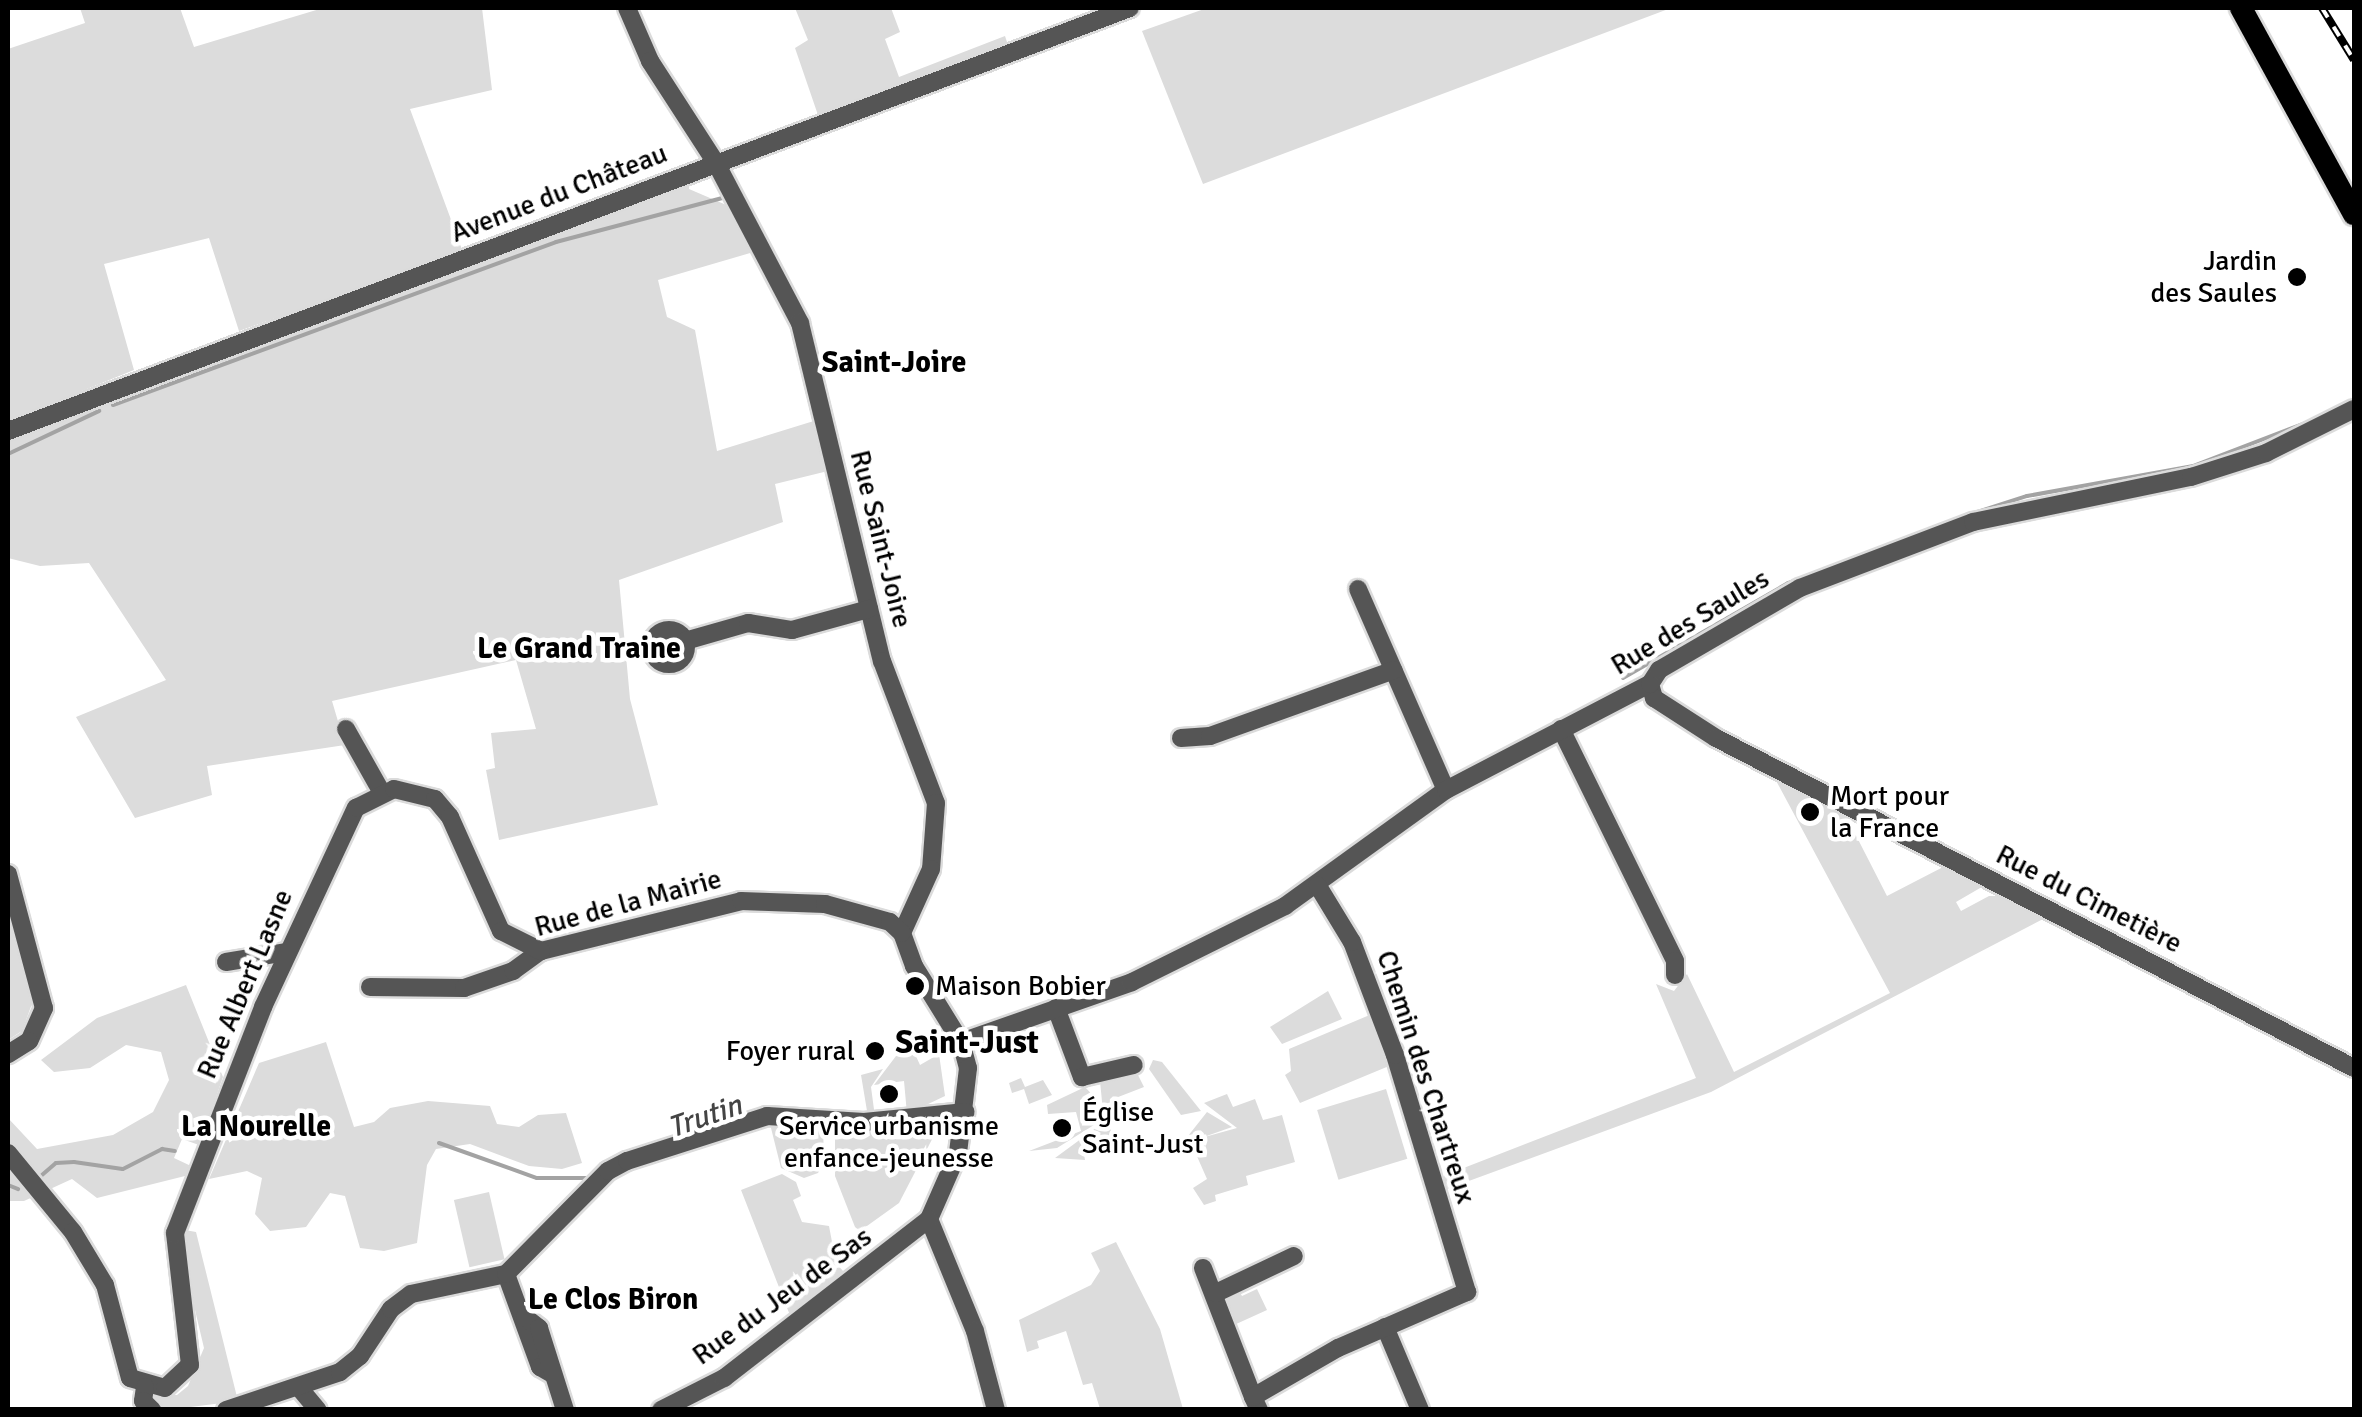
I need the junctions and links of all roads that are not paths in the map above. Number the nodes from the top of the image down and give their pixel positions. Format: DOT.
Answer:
graph roads {
  1 [pos="627,8"];
  2 [pos="1127,8"];
  3 [pos="2241,8"];
  4 [pos="716,163"];
  5 [pos="2354,214"];
  6 [pos="2352,411"];
  7 [pos="8,431"];
  8 [pos="1358,588"];
  9 [pos="868,609"];
  10 [pos="685,642"];
  11 [pos="1394,670"];
  12 [pos="1650,684"];
  13 [pos="1561,728"];
  14 [pos="346,729"];
  15 [pos="1181,738"];
  16 [pos="1446,790"];
  17 [pos="382,792"];
  18 [pos="8,874"];
  19 [pos="1318,886"];
  20 [pos="902,932"];
  21 [pos="541,951"];
  22 [pos="287,952"];
  23 [pos="226,962"];
  24 [pos="1674,975"];
  25 [pos="370,987"];
  26 [pos="1056,1008"];
  27 [pos="961,1042"];
  28 [pos="8,1054"];
  29 [pos="1134,1065"];
  30 [pos="2354,1068"];
  31 [pos="966,1112"];
  32 [pos="8,1153"];
  33 [pos="929,1220"];
  34 [pos="1294,1256"];
  35 [pos="1204,1268"];
  36 [pos="506,1274"];
  37 [pos="1216,1294"];
  38 [pos="1385,1327"];
  39 [pos="145,1386"];
  40 [pos="301,1390"];
  41 [pos="1256,1403"];
  42 [pos="152,1410"];
  43 [pos="226,1410"];
  44 [pos="318,1410"];
  45 [pos="565,1410"];
  46 [pos="661,1410"];
  47 [pos="996,1410"];
  48 [pos="1420,1410"];
  1 -- 4 [label="street, Rue Saint-Joire"];
  2 -- 4 [label="street, Avenue du Château"];
  3 -- 5 [label="main road"];
  4 -- 7 [label="street, Avenue du Château"];
  4 -- 9 [label="street, Rue Saint-Joire"];
  6 -- 12 [label="street, Rue des Saules"];
  8 -- 11 [label="street"];
  9 -- 10 [label="street"];
  9 -- 20 [label="street, Rue Saint-Joire"];
  11 -- 15 [label="street"];
  11 -- 16 [label="street"];
  12 -- 13 [label="street, Rue des Saules"];
  12 -- 30 [label="street, Rue du Cimetière"];
  13 -- 16 [label="street, Rue des Saules"];
  13 -- 24 [label="street"];
  14 -- 17 [label="street"];
  16 -- 19 [label="street, Rue des Saules"];
  17 -- 21 [label="street"];
  17 -- 22 [label="street, Rue Albert Lasne"];
  18 -- 28 [label="street"];
  19 -- 26 [label="street, Rue des Saules"];
  19 -- 38 [label="street, Chemin des Chartreux"];
  20 -- 21 [label="street, Rue de la Mairie"];
  20 -- 27 [label="street"];
  21 -- 25 [label="street, Rue de la Mairie"];
  22 -- 23 [label="street"];
  22 -- 39 [label="street, Rue Albert Lasne"];
  26 -- 27 [label="street, Rue des Saules"];
  26 -- 29 [label="street"];
  27 -- 31 [label="street"];
  31 -- 33 [label="street"];
  31 -- 36 [label="street"];
  32 -- 39 [label="street"];
  33 -- 46 [label="street, Rue du Jeu de Sas"];
  33 -- 47 [label="street"];
  34 -- 37 [label="street"];
  35 -- 37 [label="street"];
  36 -- 40 [label="street"];
  36 -- 45 [label="street"];
  37 -- 41 [label="street"];
  38 -- 41 [label="street"];
  38 -- 48 [label="street"];
  39 -- 42 [label="street"];
  40 -- 43 [label="street"];
  40 -- 44 [label="street"];
}
